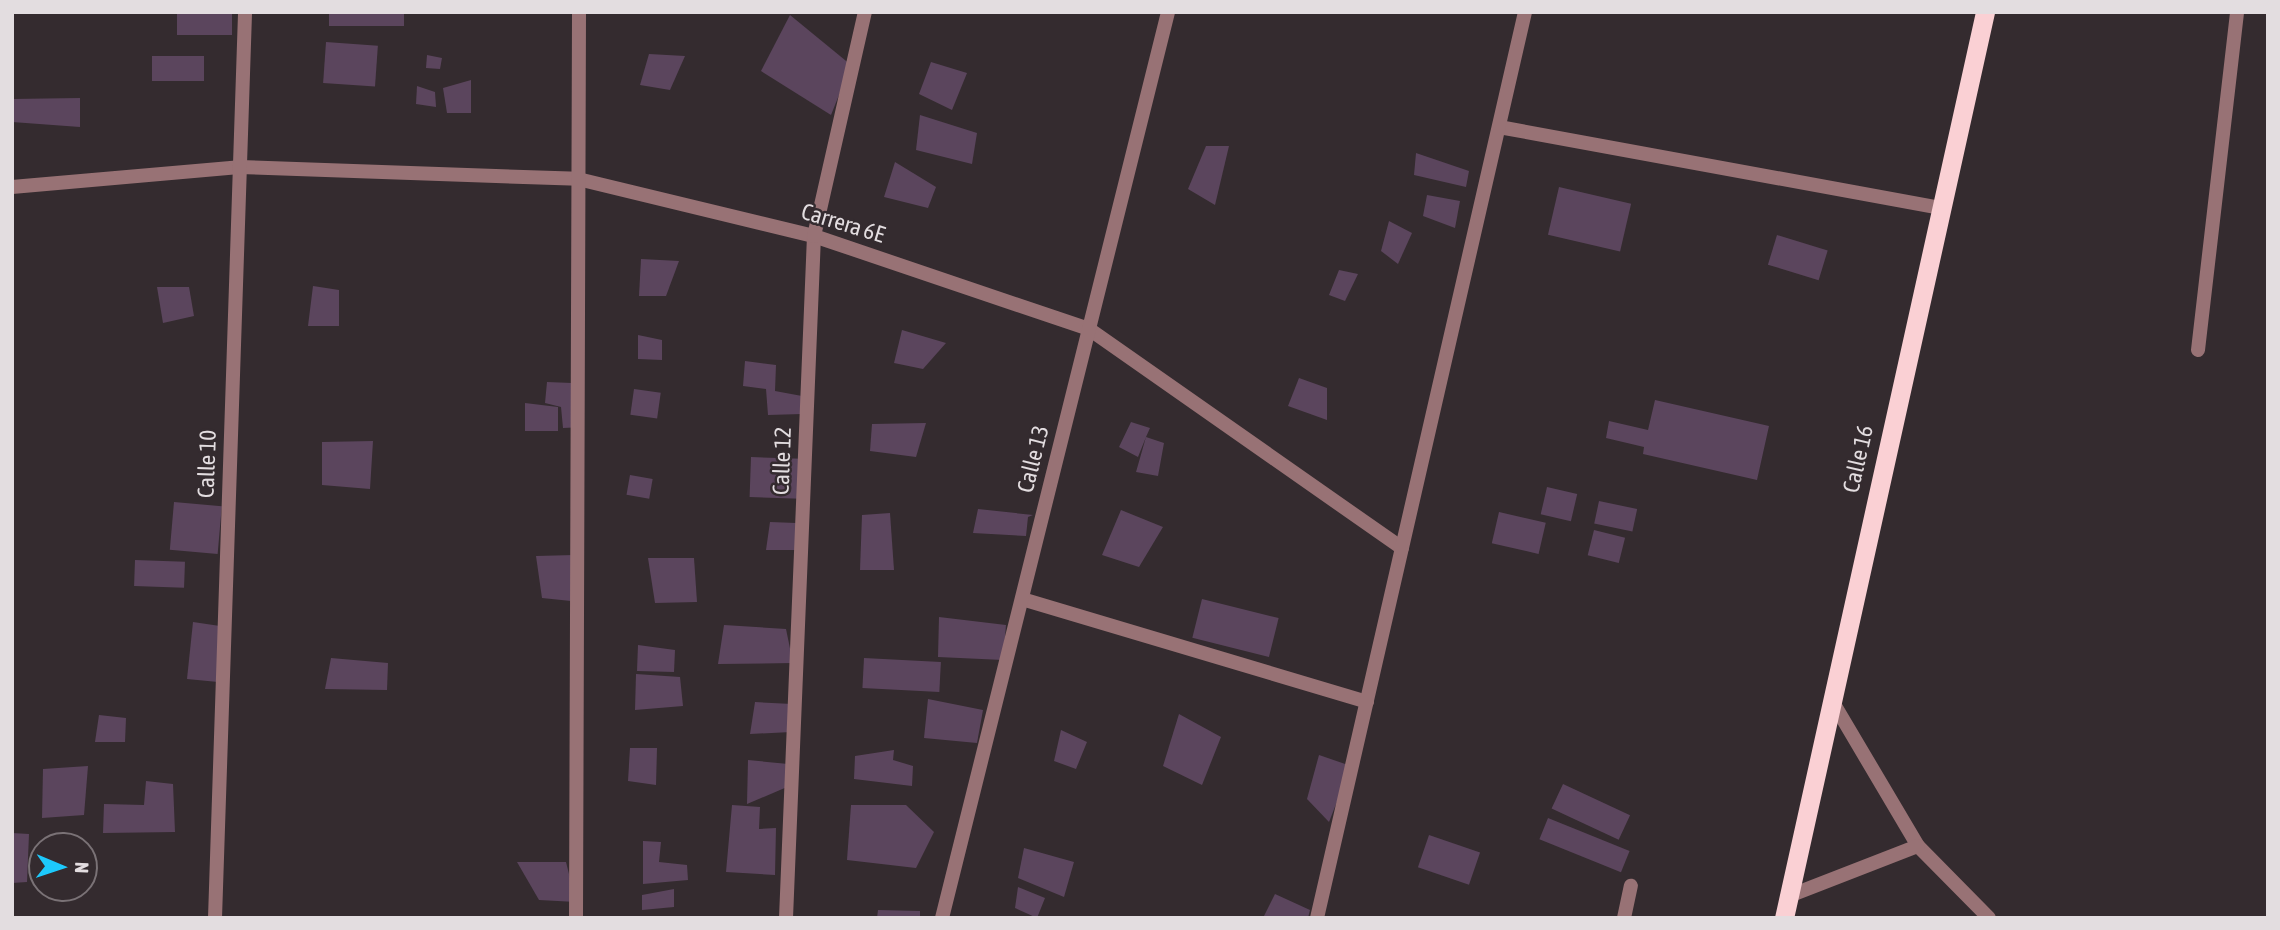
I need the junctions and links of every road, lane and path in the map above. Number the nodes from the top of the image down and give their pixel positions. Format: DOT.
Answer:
graph roads {
  1 [pos="244,12"];
  2 [pos="579,12"];
  3 [pos="865,12"];
  4 [pos="1168,12"];
  5 [pos="1525,12"];
  6 [pos="1985,12"];
  7 [pos="2237,12"];
  8 [pos="1499,127"];
  9 [pos="239,167"];
  10 [pos="578,179"];
  11 [pos="12,187"];
  12 [pos="1939,208"];
  13 [pos="814,236"];
  14 [pos="1089,329"];
  15 [pos="2199,350"];
  16 [pos="1402,548"];
  17 [pos="1022,599"];
  18 [pos="1830,696"];
  19 [pos="1367,702"];
  20 [pos="1918,846"];
  21 [pos="1631,886"];
  22 [pos="1789,896"];
  23 [pos="215,918"];
  24 [pos="576,918"];
  25 [pos="786,918"];
  26 [pos="942,918"];
  27 [pos="1317,918"];
  28 [pos="1624,918"];
  29 [pos="1784,918"];
  30 [pos="1989,918"];
  1 -- 9 [label="street, Calle 10"];
  2 -- 10 [label="street"];
  3 -- 13 [label="street, Calle 12"];
  4 -- 14 [label="street, Calle 13"];
  5 -- 8 [label="street"];
  6 -- 12 [label="highway, Calle 16"];
  7 -- 15 [label="street"];
  8 -- 12 [label="street"];
  8 -- 16 [label="street"];
  9 -- 10 [label="street, Carrera 6E"];
  9 -- 11 [label="street, Carrera 6E"];
  9 -- 23 [label="street, Calle 10"];
  10 -- 13 [label="street, Carrera 6E"];
  10 -- 24 [label="street"];
  12 -- 18 [label="highway, Calle 16"];
  13 -- 14 [label="street, Carrera 6E"];
  13 -- 25 [label="street, Calle 12"];
  14 -- 16 [label="street, Carrera 6E"];
  14 -- 17 [label="street, Calle 13"];
  16 -- 19 [label="street"];
  17 -- 19 [label="street"];
  17 -- 26 [label="street, Calle 13"];
  18 -- 20 [label="street"];
  18 -- 22 [label="highway, Calle 16"];
  19 -- 27 [label="street"];
  20 -- 22 [label="street"];
  20 -- 30 [label="street"];
  21 -- 28 [label="street"];
  22 -- 29 [label="highway, Calle 16"];
}
